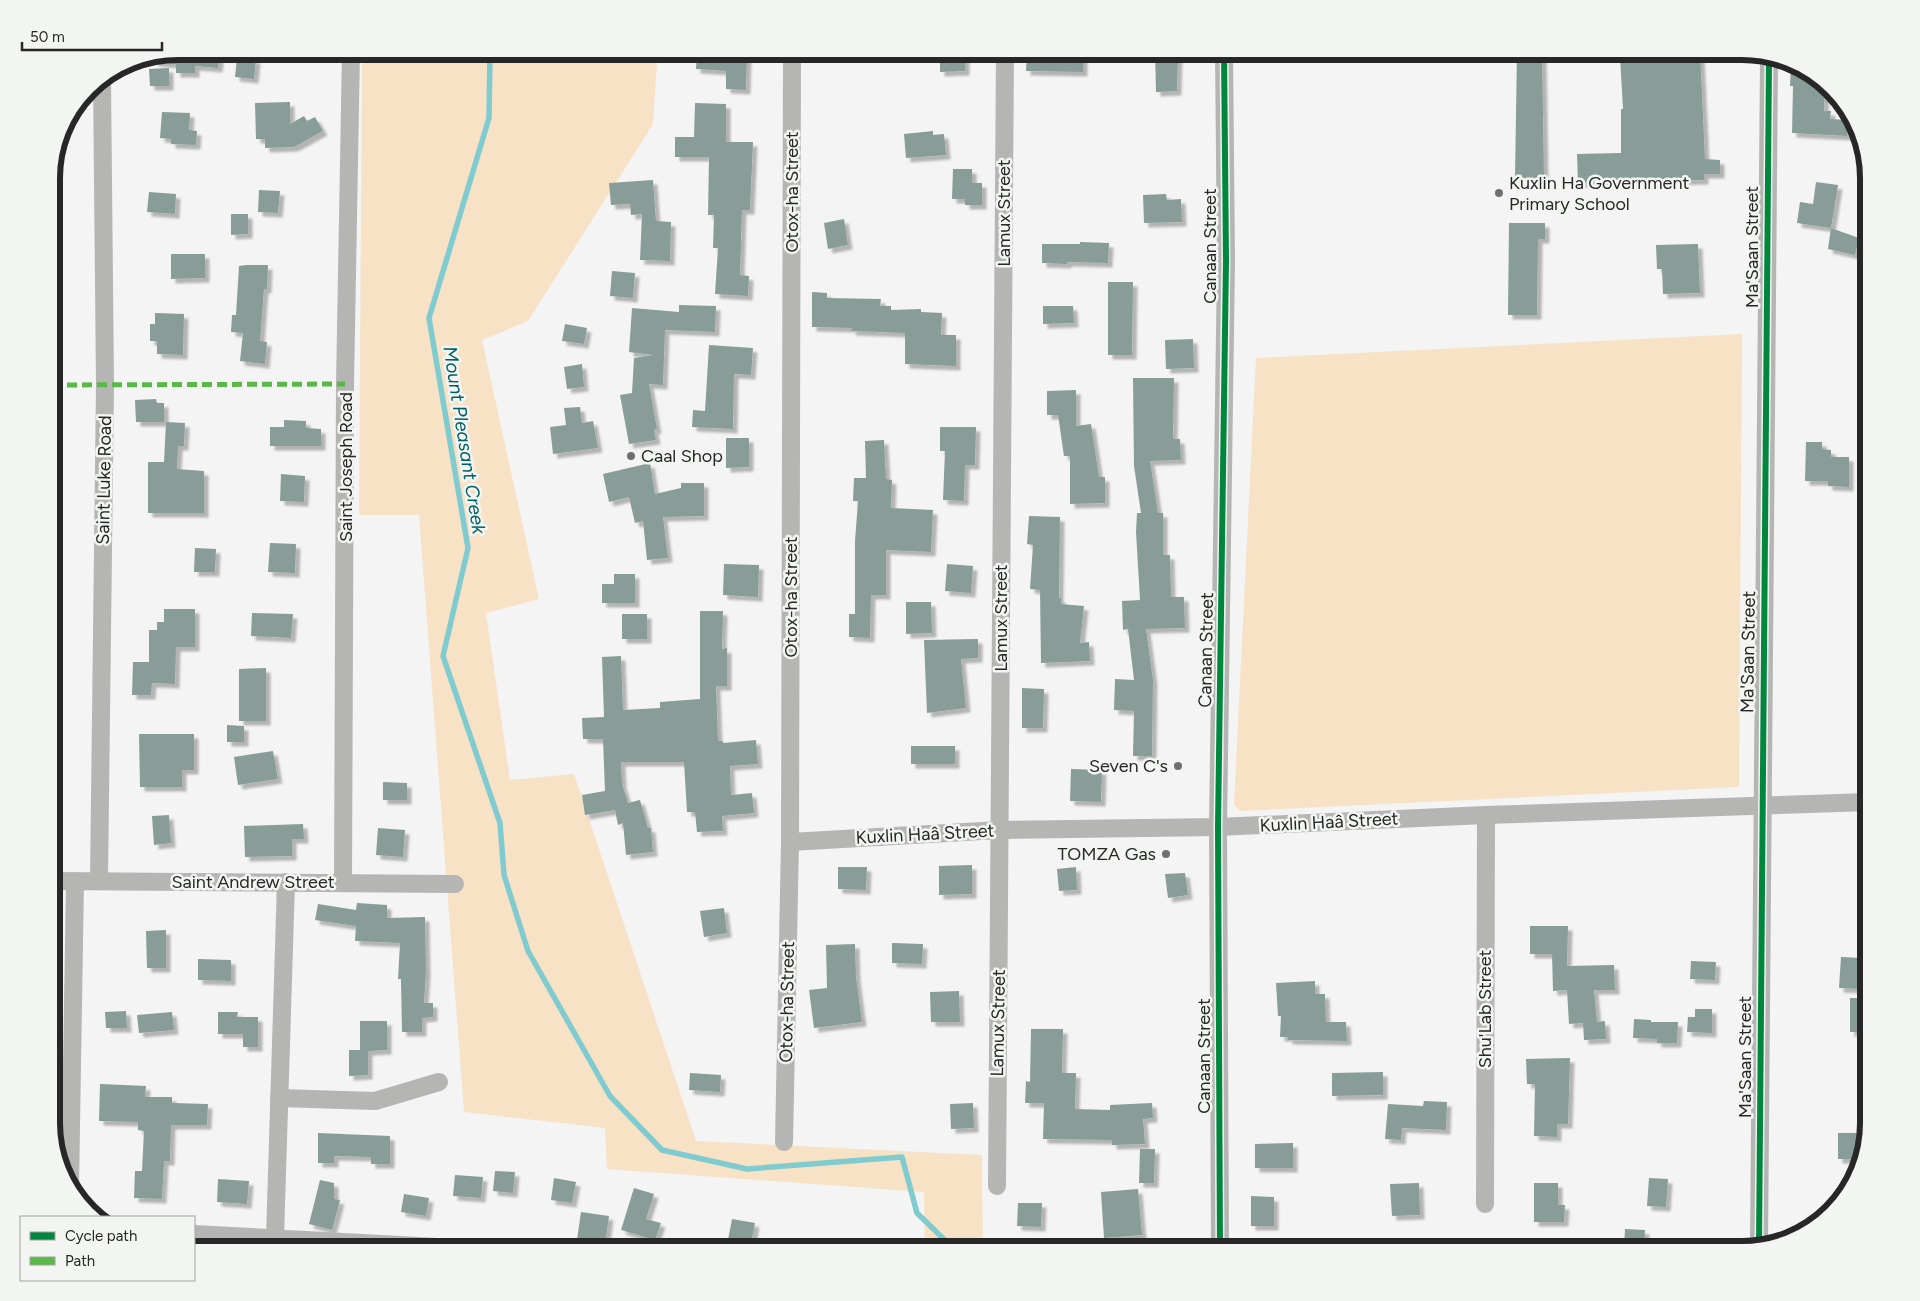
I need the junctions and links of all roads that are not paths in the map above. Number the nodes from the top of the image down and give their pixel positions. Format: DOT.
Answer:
graph roads {
  1 [pos="351,60"];
  2 [pos="792,60"];
  3 [pos="1006,60"];
  4 [pos="1224,60"];
  5 [pos="1769,63"];
  6 [pos="102,87"];
  7 [pos="1860,802"];
  8 [pos="1761,805"];
  9 [pos="1486,815"];
  10 [pos="1218,827"];
  11 [pos="1000,830"];
  12 [pos="790,842"];
  13 [pos="60,881"];
  14 [pos="75,881"];
  15 [pos="99,881"];
  16 [pos="286,882"];
  17 [pos="343,883"];
  18 [pos="455,884"];
  19 [pos="439,1082"];
  20 [pos="279,1098"];
  21 [pos="784,1142"];
  22 [pos="70,1171"];
  23 [pos="997,1186"];
  24 [pos="1485,1204"];
  25 [pos="195,1234"];
  26 [pos="275,1238"];
  27 [pos="1758,1240"];
  28 [pos="330,1241"];
  29 [pos="1220,1241"];
  1 -- 17 [label="street, Saint Joseph Road"];
  2 -- 12 [label="street, Otox-ha Street"];
  3 -- 11 [label="street, Lamux Street"];
  4 -- 10 [label="street, Canaan Street"];
  5 -- 8 [label="street, Ma'Saan Street"];
  6 -- 15 [label="street, Saint Luke Road"];
  7 -- 8 [label="street, Kuxlin Haâ Street"];
  8 -- 9 [label="street, Kuxlin Haâ Street"];
  8 -- 27 [label="street, Ma'Saan Street"];
  9 -- 10 [label="street, Kuxlin Haâ Street"];
  9 -- 24 [label="street, Shu'Lab Street"];
  10 -- 11 [label="street, Kuxlin Haâ Street"];
  10 -- 29 [label="street, Canaan Street"];
  11 -- 12 [label="street, Kuxlin Haâ Street"];
  11 -- 23 [label="street, Lamux Street"];
  12 -- 21 [label="street, Otox-ha Street"];
  13 -- 14 [label="street, Saint Andrew Street"];
  14 -- 15 [label="street, Saint Andrew Street"];
  14 -- 22 [label="street"];
  15 -- 16 [label="street, Saint Andrew Street"];
  16 -- 17 [label="street, Saint Andrew Street"];
  16 -- 20 [label="street"];
  17 -- 18 [label="street, Saint Andrew Street"];
  19 -- 20 [label="street"];
  20 -- 26 [label="street"];
  25 -- 26 [label="street"];
  26 -- 28 [label="street"];
}
